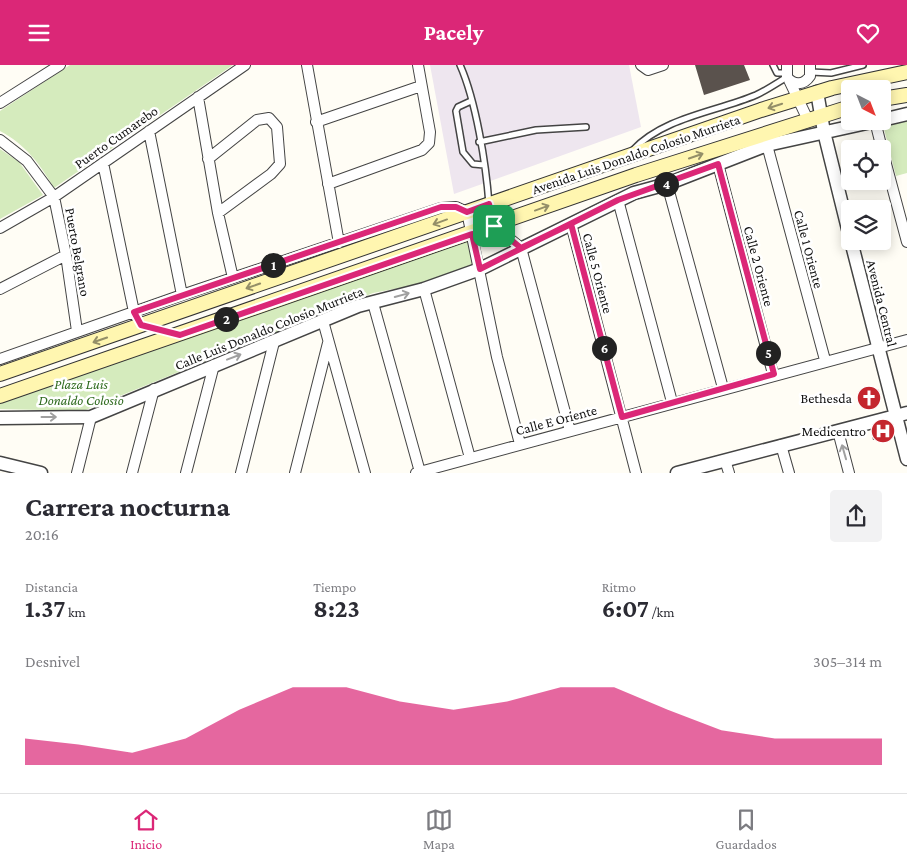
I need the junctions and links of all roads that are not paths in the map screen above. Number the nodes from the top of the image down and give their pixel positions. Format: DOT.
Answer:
graph roads {
  1 [pos="60,65"];
  2 [pos="245,65"];
  3 [pos="307,65"];
  4 [pos="418,65"];
  5 [pos="460,65"];
  6 [pos="663,65"];
  7 [pos="772,65"];
  8 [pos="864,65"];
  9 [pos="643,67"];
  10 [pos="811,71"];
  11 [pos="907,72"];
  12 [pos="787,74"];
  13 [pos="421,86"];
  14 [pos="818,92"];
  15 [pos="907,95"];
  16 [pos="198,97"];
  17 [pos="891,98"];
  18 [pos="797,99"];
  19 [pos="471,101"];
  20 [pos="0,103"];
  21 [pos="841,110"];
  22 [pos="907,114"];
  23 [pos="822,116"];
  24 [pos="891,118"];
  25 [pos="808,120"];
  26 [pos="316,122"];
  27 [pos="586,127"];
  28 [pos="841,128"];
  29 [pos="149,131"];
  30 [pos="824,132"];
  31 [pos="0,141"];
  32 [pos="479,142"];
  33 [pos="767,145"];
  34 [pos="626,158"];
  35 [pos="208,159"];
  36 [pos="103,163"];
  37 [pos="718,164"];
  38 [pos="484,165"];
  39 [pos="891,182"];
  40 [pos="328,184"];
  41 [pos="667,184"];
  42 [pos="54,197"];
  43 [pos="618,200"];
  44 [pos="841,201"];
  45 [pos="489,204"];
  46 [pos="467,212"];
  47 [pos="218,213"];
  48 [pos="571,224"];
  49 [pos="494,226"];
  50 [pos="0,228"];
  51 [pos="472,234"];
  52 [pos="907,242"];
  53 [pos="339,243"];
  54 [pos="521,248"];
  55 [pos="853,250"];
  56 [pos="66,255"];
  57 [pos="480,269"];
  58 [pos="233,279"];
  59 [pos="0,289"];
  60 [pos="424,289"];
  61 [pos="182,295"];
  62 [pos="373,303"];
  63 [pos="182,310"];
  64 [pos="134,312"];
  65 [pos="323,321"];
  66 [pos="146,325"];
  67 [pos="77,331"];
  68 [pos="184,334"];
  69 [pos="907,339"];
  70 [pos="329,341"];
  71 [pos="274,342"];
  72 [pos="148,346"];
  73 [pos="878,348"];
  74 [pos="0,359"];
  75 [pos="825,360"];
  76 [pos="214,365"];
  77 [pos="0,373"];
  78 [pos="774,374"];
  79 [pos="723,388"];
  80 [pos="154,389"];
  81 [pos="0,396"];
  82 [pos="672,402"];
  83 [pos="902,415"];
  84 [pos="91,417"];
  85 [pos="622,417"];
  86 [pos="0,418"];
  87 [pos="570,431"];
  88 [pos="838,431"];
  89 [pos="520,444"];
  90 [pos="781,445"];
  91 [pos="470,457"];
  92 [pos="907,459"];
  93 [pos="725,460"];
  94 [pos="0,463"];
  95 [pos="418,472"];
  96 [pos="40,473"];
  97 [pos="77,473"];
  98 [pos="132,473"];
  99 [pos="186,473"];
  100 [pos="241,473"];
  101 [pos="295,473"];
  102 [pos="366,473"];
  103 [pos="636,473"];
  104 [pos="677,473"];
  105 [pos="729,473"];
  106 [pos="788,473"];
  107 [pos="849,473"];
  1 -- 20 [label="street"];
  2 -- 16 [label="street, Puerto Cumarebo"];
  3 -- 26 [label="street"];
  4 -- 13 [label="street"];
  5 -- 19 [label="lane"];
  6 -- 9 [label="street"];
  7 -- 12 [label="lane"];
  8 -- 10 [label="lane"];
  10 -- 12 [label="street"];
  10 -- 14 [label="street"];
  11 -- 14 [label="main road, Avenida Luis Donaldo Colosio Murrieta"];
  12 -- 18 [label="street"];
  12 -- 34 [label="lane"];
  13 -- 26 [label="street"];
  13 -- 40 [label="street"];
  14 -- 18 [label="main road, Avenida Luis Donaldo Colosio Murrieta"];
  14 -- 23 [label="street"];
  15 -- 17 [label="main road"];
  16 -- 29 [label="street, Puerto Cumarebo"];
  16 -- 35 [label="street"];
  18 -- 25 [label="street"];
  18 -- 34 [label="main road, Avenida Luis Donaldo Colosio Murrieta, one-way"];
  19 -- 32 [label="lane"];
  19 -- 38 [label="lane"];
  21 -- 23 [label="main road, Avenida Luis Donaldo Colosio Murrieta"];
  22 -- 24 [label="street"];
  23 -- 25 [label="main road, Avenida Luis Donaldo Colosio Murrieta"];
  23 -- 30 [label="street"];
  49 -- 25 [label="main road, Avenida Luis Donaldo Colosio Murrieta, one-way"];
  26 -- 40 [label="street"];
  27 -- 32 [label="lane"];
  28 -- 30 [label="street, Calle Luis Donaldo Colosio Murrieta"];
  29 -- 36 [label="street, Puerto Cumarebo"];
  29 -- 61 [label="street"];
  30 -- 33 [label="street, Calle Luis Donaldo Colosio Murrieta"];
  30 -- 44 [label="street"];
  31 -- 42 [label="street, Puerto Belgrano"];
  32 -- 38 [label="lane"];
  33 -- 37 [label="street, Calle Luis Donaldo Colosio Murrieta"];
  33 -- 75 [label="street, Calle 1 Oriente"];
  34 -- 45 [label="main road, Avenida Luis Donaldo Colosio Murrieta"];
  35 -- 47 [label="street"];
  35 -- 47 [label="street"];
  36 -- 42 [label="street, Puerto Cumarebo"];
  36 -- 64 [label="street"];
  37 -- 41 [label="street, Calle Luis Donaldo Colosio Murrieta"];
  37 -- 78 [label="street, Calle 2 Oriente"];
  38 -- 45 [label="lane"];
  39 -- 52 [label="street"];
  40 -- 53 [label="street"];
  41 -- 43 [label="street, Calle Luis Donaldo Colosio Murrieta"];
  41 -- 79 [label="street"];
  42 -- 50 [label="street, Puerto Cumarebo"];
  42 -- 56 [label="street, Puerto Belgrano"];
  43 -- 48 [label="street, Calle Luis Donaldo Colosio Murrieta"];
  43 -- 82 [label="street"];
  45 -- 46 [label="main road, Avenida Luis Donaldo Colosio Murrieta"];
  45 -- 49 [label="street"];
  46 -- 51 [label="street"];
  46 -- 53 [label="street"];
  46 -- 63 [label="main road, Avenida Luis Donaldo Colosio Murrieta, one-way"];
  47 -- 58 [label="street"];
  48 -- 54 [label="street, Calle Luis Donaldo Colosio Murrieta"];
  48 -- 85 [label="street, Calle 5 Oriente"];
  49 -- 51 [label="main road, Avenida Luis Donaldo Colosio Murrieta"];
  49 -- 54 [label="street"];
  51 -- 57 [label="street"];
  51 -- 68 [label="main road, Avenida Luis Donaldo Colosio Murrieta"];
  53 -- 58 [label="street"];
  54 -- 57 [label="street, Calle Luis Donaldo Colosio Murrieta"];
  54 -- 87 [label="street"];
  55 -- 73 [label="street, Avenida Central"];
  56 -- 59 [label="street"];
  56 -- 67 [label="street, Puerto Belgrano"];
  57 -- 60 [label="street, Calle Luis Donaldo Colosio Murrieta"];
  57 -- 89 [label="street"];
  58 -- 61 [label="street"];
  62 -- 60 [label="street, Calle Luis Donaldo Colosio Murrieta, one-way"];
  60 -- 91 [label="street"];
  61 -- 64 [label="street"];
  62 -- 65 [label="street, Calle Luis Donaldo Colosio Murrieta"];
  62 -- 95 [label="street"];
  63 -- 66 [label="main road, Avenida Luis Donaldo Colosio Murrieta"];
  63 -- 68 [label="main road"];
  64 -- 66 [label="street"];
  64 -- 67 [label="street"];
  65 -- 70 [label="street"];
  65 -- 71 [label="street, Calle Luis Donaldo Colosio Murrieta"];
  66 -- 68 [label="main road"];
  66 -- 72 [label="main road"];
  66 -- 77 [label="main road, Avenida Luis Donaldo Colosio Murrieta, one-way"];
  67 -- 74 [label="street"];
  68 -- 72 [label="main road, Avenida Luis Donaldo Colosio Murrieta"];
  69 -- 73 [label="street, Calle E Oriente"];
  70 -- 101 [label="street"];
  70 -- 102 [label="street"];
  76 -- 71 [label="street, Calle Luis Donaldo Colosio Murrieta, one-way"];
  71 -- 100 [label="street"];
  72 -- 81 [label="main road, Avenida Luis Donaldo Colosio Murrieta"];
  73 -- 75 [label="street, Calle E Oriente"];
  73 -- 83 [label="street, Avenida Central"];
  75 -- 78 [label="street, Calle E Oriente"];
  76 -- 80 [label="street, Calle Luis Donaldo Colosio Murrieta"];
  76 -- 99 [label="street"];
  78 -- 79 [label="street, Calle E Oriente"];
  79 -- 82 [label="street, Calle E Oriente"];
  80 -- 84 [label="street, Calle Luis Donaldo Colosio Murrieta"];
  80 -- 98 [label="street"];
  82 -- 85 [label="street, Calle E Oriente"];
  83 -- 88 [label="street"];
  83 -- 92 [label="street, Avenida Central"];
  86 -- 84 [label="street, Calle Luis Donaldo Colosio Murrieta, one-way"];
  84 -- 97 [label="street"];
  85 -- 87 [label="street, Calle E Oriente"];
  85 -- 103 [label="street, Calle 5 Oriente"];
  87 -- 89 [label="street, Calle E Oriente"];
  88 -- 90 [label="street"];
  107 -- 88 [label="street, one-way"];
  89 -- 91 [label="street, Calle E Oriente"];
  90 -- 93 [label="street"];
  90 -- 106 [label="street"];
  91 -- 95 [label="street, Calle E Oriente"];
  93 -- 104 [label="street"];
  93 -- 105 [label="street"];
  94 -- 96 [label="street"];
}
